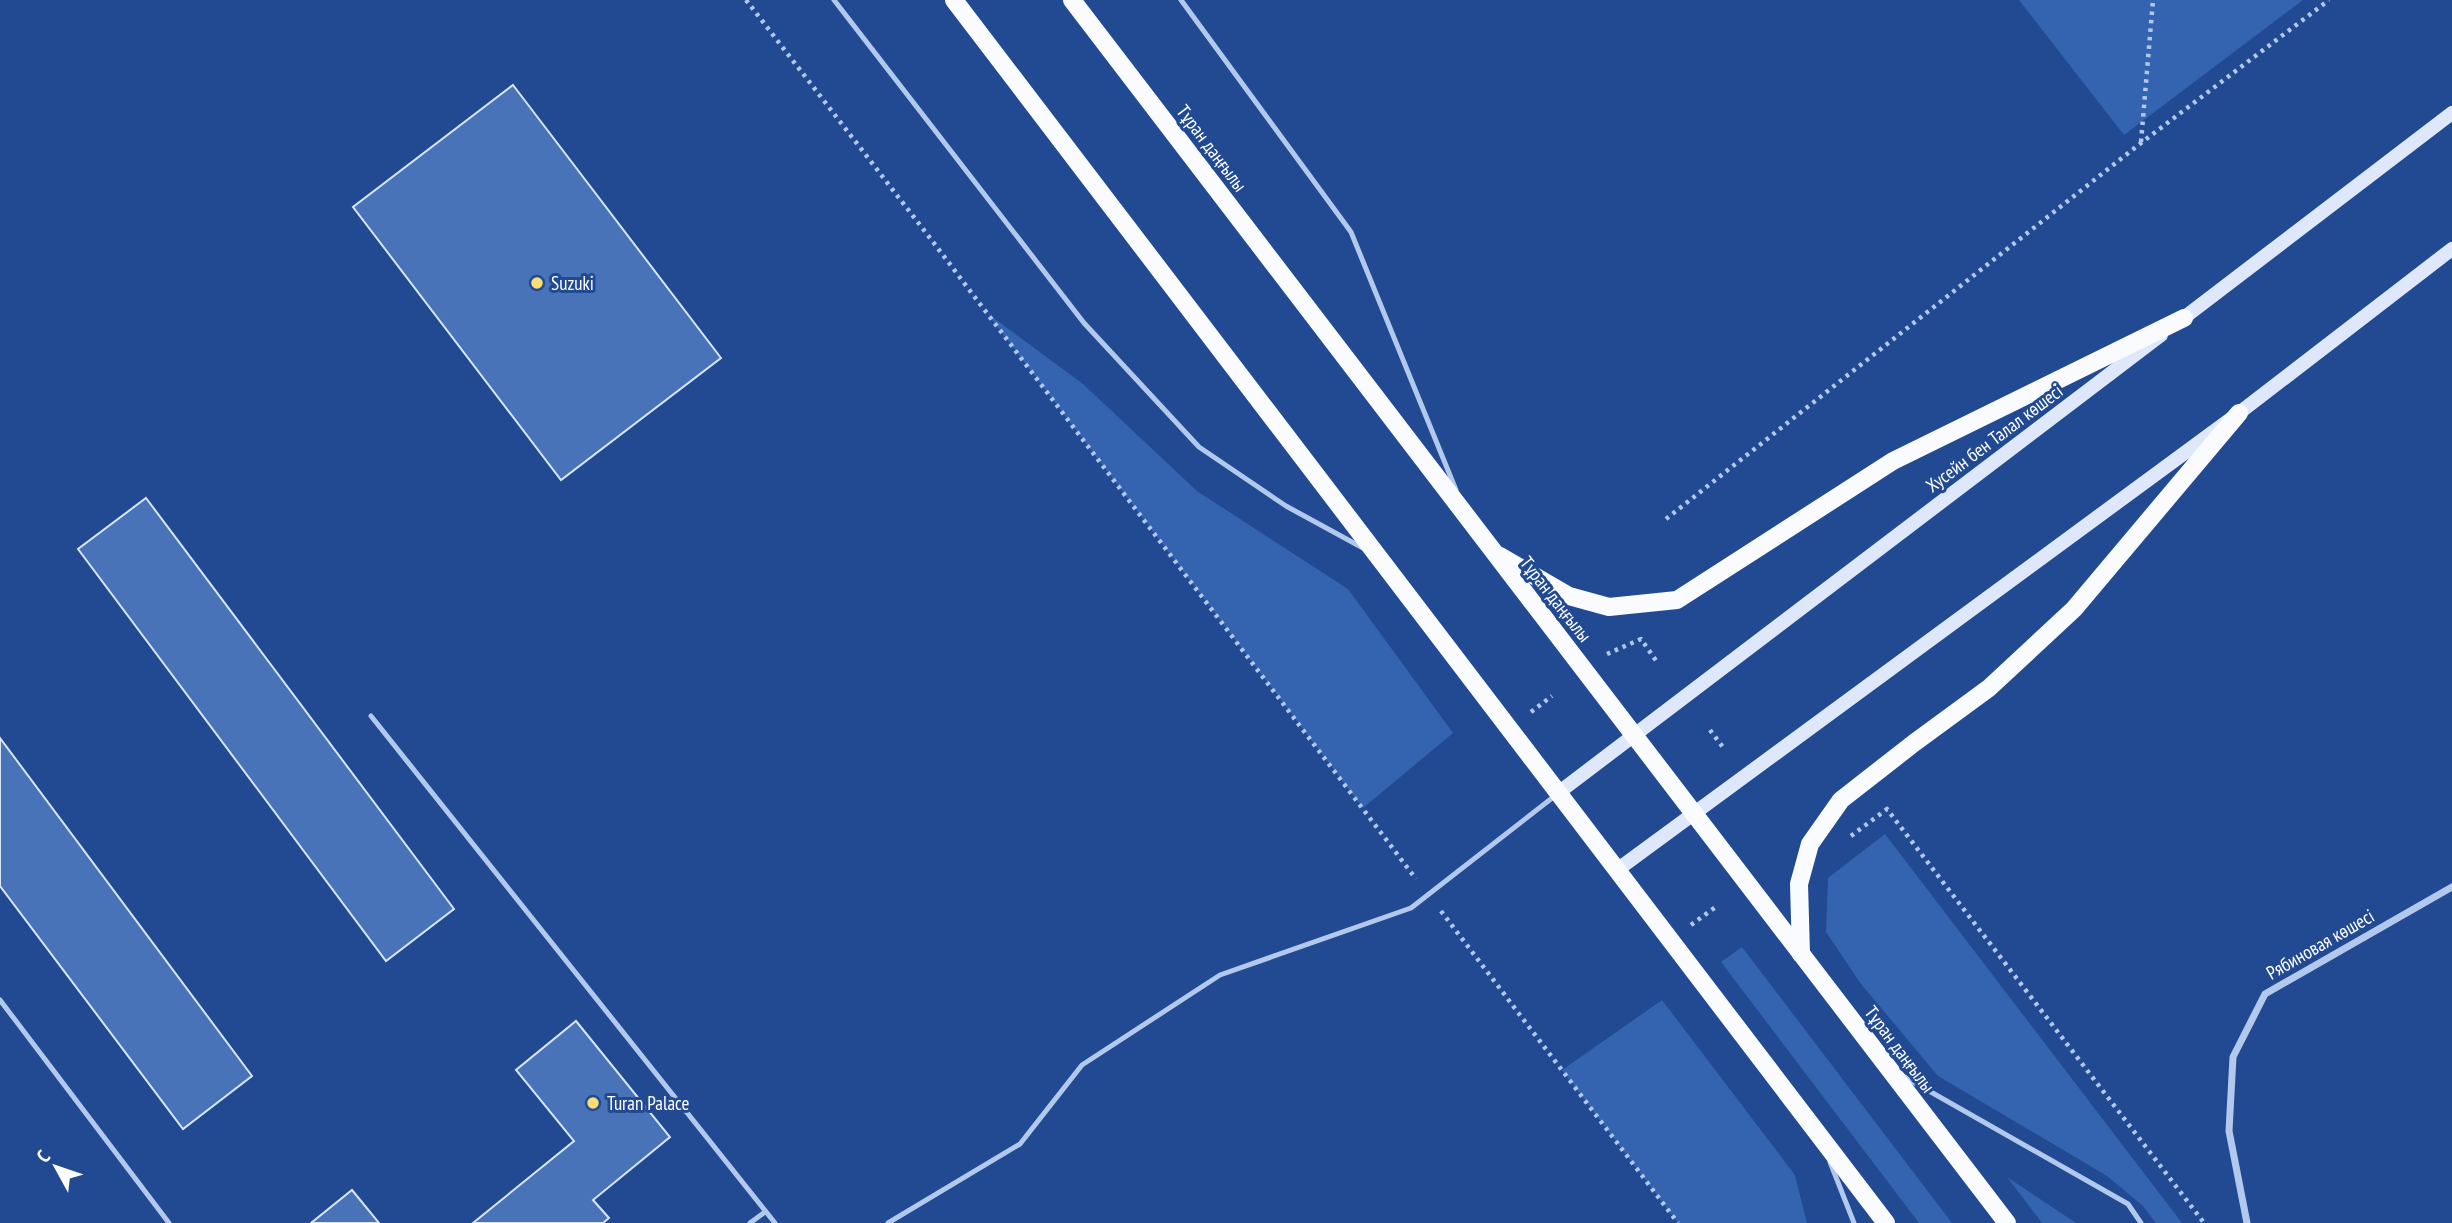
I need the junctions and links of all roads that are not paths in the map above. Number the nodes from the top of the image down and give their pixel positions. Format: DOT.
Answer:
graph roads {
  1 [pos="834,0"];
  2 [pos="954,0"];
  3 [pos="1072,0"];
  4 [pos="1181,0"];
  5 [pos="2452,105"];
  6 [pos="2447,117"];
  7 [pos="2452,249"];
  8 [pos="2183,318"];
  9 [pos="2239,413"];
  10 [pos="1466,516"];
  11 [pos="1493,552"];
  12 [pos="1377,555"];
  13 [pos="371,716"];
  14 [pos="1634,736"];
  15 [pos="1558,793"];
  16 [pos="1693,813"];
  17 [pos="1617,870"];
  18 [pos="2452,887"];
  19 [pos="1801,954"];
  20 [pos="0,1000"];
  21 [pos="1887,1067"];
  22 [pos="1822,1139"];
  23 [pos="765,1212"];
  24 [pos="169,1223"];
  25 [pos="750,1223"];
  26 [pos="775,1223"];
  27 [pos="888,1223"];
  28 [pos="1854,1223"];
  29 [pos="1885,1223"];
  30 [pos="2007,1223"];
  31 [pos="2141,1223"];
  32 [pos="2247,1223"];
  1 -- 12 [label="lane"];
  2 -- 12 [label="main road"];
  3 -- 10 [label="main road, Тұран даңғылы"];
  4 -- 10 [label="lane"];
  5 -- 6 [label="lane"];
  6 -- 8 [label="street, Хусейн бен Талал көшесі"];
  7 -- 9 [label="street"];
  8 -- 11 [label="main road"];
  8 -- 14 [label="street, Хусейн бен Талал көшесі"];
  9 -- 16 [label="street"];
  9 -- 19 [label="main road"];
  10 -- 11 [label="main road, Тұран даңғылы"];
  11 -- 14 [label="main road, Тұран даңғылы"];
  12 -- 15 [label="main road"];
  13 -- 23 [label="lane"];
  14 -- 15 [label="street, Хусейн бен Талал көшесі"];
  14 -- 16 [label="main road, Тұран даңғылы"];
  15 -- 17 [label="main road"];
  15 -- 27 [label="lane"];
  16 -- 17 [label="street"];
  16 -- 19 [label="main road, Тұран даңғылы"];
  17 -- 22 [label="main road"];
  18 -- 32 [label="street, Рябиновая көшесі"];
  19 -- 21 [label="main road, Тұран даңғылы"];
  20 -- 24 [label="lane"];
  21 -- 30 [label="main road, Тұран даңғылы"];
  21 -- 31 [label="lane"];
  22 -- 28 [label="lane"];
  22 -- 29 [label="main road"];
  23 -- 25 [label="lane"];
  23 -- 26 [label="lane"];
}
